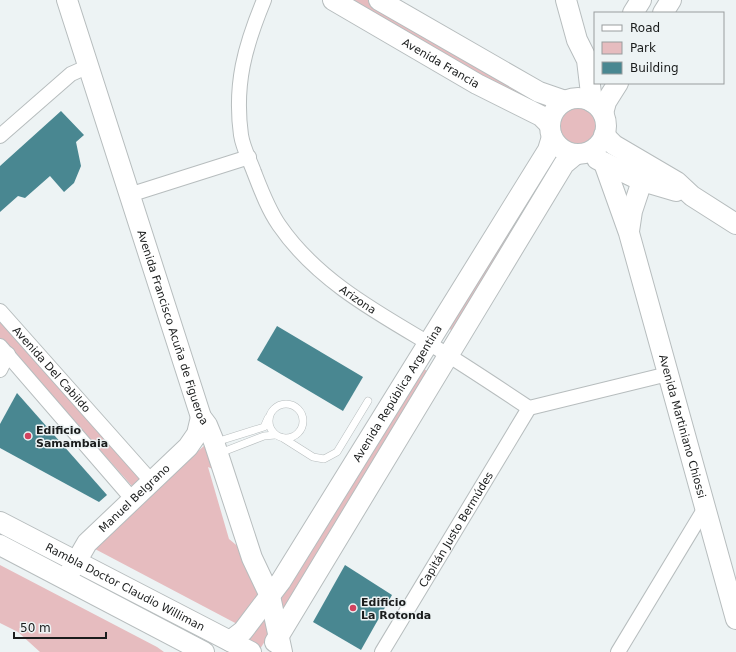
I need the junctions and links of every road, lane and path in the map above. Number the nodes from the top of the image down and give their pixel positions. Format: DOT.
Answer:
graph roads {
  1 [pos="67,0"];
  2 [pos="264,0"];
  3 [pos="333,0"];
  4 [pos="379,0"];
  5 [pos="566,0"];
  6 [pos="642,0"];
  7 [pos="671,0"];
  8 [pos="634,12"];
  9 [pos="663,12"];
  10 [pos="89,66"];
  11 [pos="602,84"];
  12 [pos="617,84"];
  13 [pos="586,104"];
  14 [pos="551,131"];
  15 [pos="604,135"];
  16 [pos="0,136"];
  17 [pos="581,153"];
  18 [pos="249,157"];
  19 [pos="639,161"];
  20 [pos="604,163"];
  21 [pos="642,181"];
  22 [pos="129,195"];
  23 [pos="692,196"];
  24 [pos="736,224"];
  25 [pos="629,233"];
  26 [pos="0,311"];
  27 [pos="429,344"];
  28 [pos="4,350"];
  29 [pos="449,356"];
  30 [pos="0,370"];
  31 [pos="668,374"];
  32 [pos="368,401"];
  33 [pos="529,408"];
  34 [pos="201,417"];
  35 [pos="268,418"];
  36 [pos="275,435"];
  37 [pos="283,438"];
  38 [pos="216,448"];
  39 [pos="152,482"];
  40 [pos="134,501"];
  41 [pos="705,508"];
  42 [pos="0,522"];
  43 [pos="0,545"];
  44 [pos="76,562"];
  45 [pos="66,580"];
  46 [pos="270,596"];
  47 [pos="736,619"];
  48 [pos="230,641"];
  49 [pos="276,646"];
  50 [pos="204,652"];
  51 [pos="250,652"];
  52 [pos="382,652"];
  53 [pos="618,652"];
  1 -- 10 [label="street, Avenida Francisco Acuña de Figueroa"];
  2 -- 18 [label="street, Arizona"];
  3 -- 14 [label="street, Avenida Francia"];
  4 -- 13 [label="street"];
  5 -- 13 [label="street"];
  6 -- 8 [label="street"];
  7 -- 9 [label="street"];
  10 -- 16 [label="street"];
  10 -- 22 [label="street, Avenida Francisco Acuña de Figueroa"];
  11 -- 13 [label="street"];
  12 -- 13 [label="street"];
  13 -- 14 [label="street"];
  13 -- 15 [label="street"];
  14 -- 17 [label="street"];
  14 -- 27 [label="street, Avenida República Argentina"];
  15 -- 17 [label="street"];
  15 -- 19 [label="street"];
  17 -- 20 [label="street"];
  17 -- 29 [label="street, Avenida República Argentina"];
  18 -- 22 [label="street"];
  18 -- 27 [label="street, Arizona"];
  19 -- 21 [label="street, Avenida Martiniano Chiossi"];
  19 -- 23 [label="street"];
  20 -- 21 [label="street"];
  20 -- 25 [label="street, Avenida Martiniano Chiossi"];
  21 -- 23 [label="street"];
  21 -- 25 [label="street, Avenida Martiniano Chiossi"];
  22 -- 34 [label="street, Avenida Francisco Acuña de Figueroa"];
  23 -- 24 [label="street"];
  25 -- 31 [label="street, Avenida Martiniano Chiossi"];
  26 -- 39 [label="street, Avenida Del Cabildo"];
  27 -- 29 [label="street, Arizona"];
  27 -- 46 [label="street, Avenida República Argentina"];
  28 -- 30 [label="street"];
  28 -- 40 [label="street, Avenida Del Cabildo"];
  29 -- 33 [label="street, Arizona"];
  29 -- 49 [label="street, Avenida República Argentina"];
  31 -- 33 [label="street"];
  31 -- 41 [label="street, Avenida Martiniano Chiossi"];
  32 -- 37 [label="lane"];
  33 -- 52 [label="street, Capitán Justo Bermúdes"];
  34 -- 38 [label="street, Avenida Francisco Acuña de Figueroa"];
  34 -- 39 [label="street, Manuel Belgrano"];
  35 -- 36 [label="lane"];
  35 -- 37 [label="lane"];
  35 -- 38 [label="lane"];
  36 -- 37 [label="lane"];
  36 -- 38 [label="lane"];
  38 -- 46 [label="street, Avenida Francisco Acuña de Figueroa"];
  39 -- 40 [label="street, Manuel Belgrano"];
  40 -- 44 [label="street, Manuel Belgrano"];
  41 -- 47 [label="street, Avenida Martiniano Chiossi"];
  41 -- 53 [label="street"];
  42 -- 44 [label="street, Rambla Doctor Claudio Williman"];
  43 -- 45 [label="street, Rambla Doctor Claudio Williman"];
  44 -- 45 [label="street, Manuel Belgrano"];
  44 -- 48 [label="street, Rambla Doctor Claudio Williman"];
  45 -- 50 [label="street, Rambla Doctor Claudio Williman"];
  46 -- 48 [label="street, Avenida República Argentina"];
  46 -- 49 [label="street, Avenida Francisco Acuña de Figueroa"];
  48 -- 51 [label="street, Rambla Doctor Claudio Williman"];
}
